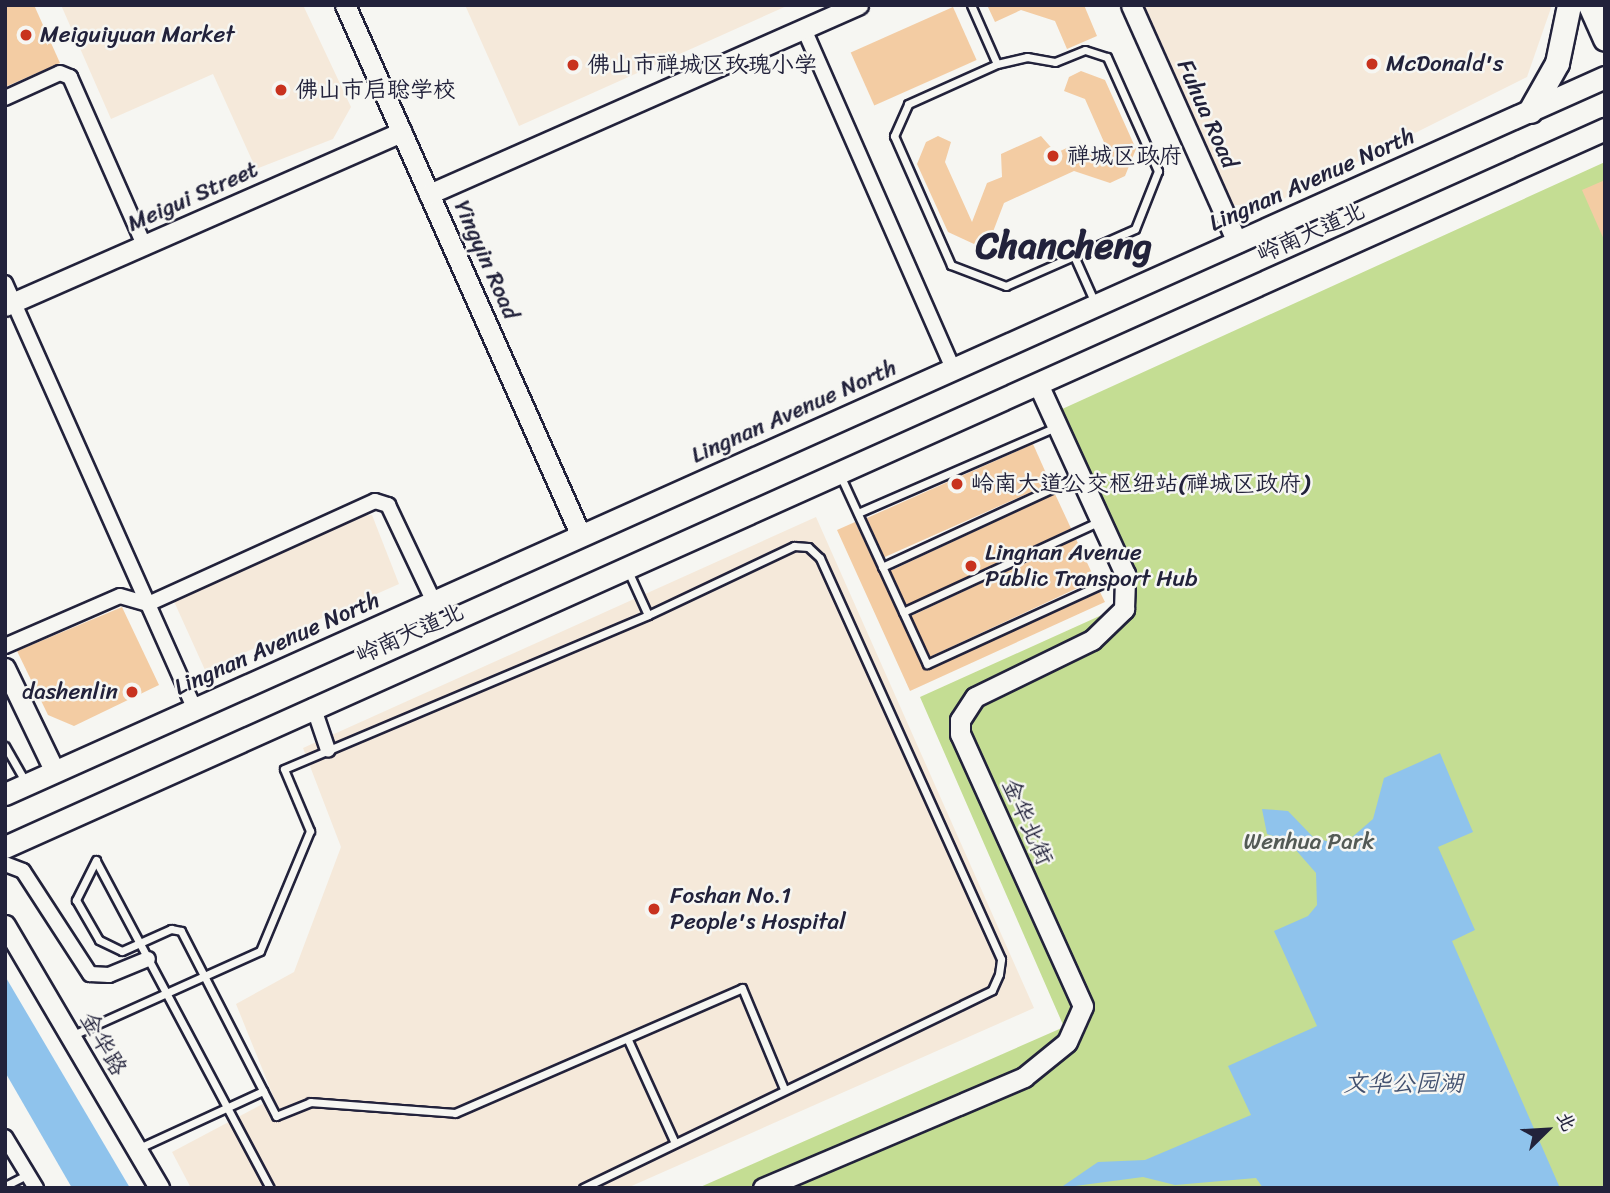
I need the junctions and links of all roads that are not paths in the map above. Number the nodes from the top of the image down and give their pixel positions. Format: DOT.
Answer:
graph roads {
  1 [pos="345,5"];
  2 [pos="858,5"];
  3 [pos="971,5"];
  4 [pos="1131,5"];
  5 [pos="1569,5"];
  6 [pos="804,29"];
  7 [pos="997,64"];
  8 [pos="1605,77"];
  9 [pos="5,98"];
  10 [pos="1530,111"];
  11 [pos="1605,129"];
  12 [pos="401,132"];
  13 [pos="429,194"];
  14 [pos="1237,242"];
  15 [pos="144,245"];
  16 [pos="1074,256"];
  17 [pos="5,283"];
  18 [pos="9,304"];
  19 [pos="1096,305"];
  20 [pos="953,369"];
  21 [pos="1038,384"];
  22 [pos="1058,426"];
  23 [pos="839,472"];
  24 [pos="1080,475"];
  25 [pos="858,513"];
  26 [pos="1101,521"];
  27 [pos="581,536"];
  28 [pos="627,567"];
  29 [pos="882,567"];
  30 [pos="1125,574"];
  31 [pos="434,602"];
  32 [pos="148,604"];
  33 [pos="903,612"];
  34 [pos="648,615"];
  35 [pos="5,646"];
  36 [pos="5,668"];
  37 [pos="313,706"];
  38 [pos="195,709"];
  39 [pos="5,746"];
  40 [pos="328,750"];
  41 [pos="55,772"];
  42 [pos="27,784"];
  43 [pos="5,794"];
  44 [pos="5,847"];
  45 [pos="5,864"];
  46 [pos="5,925"];
  47 [pos="140,943"];
  48 [pos="148,959"];
  49 [pos="204,976"];
  50 [pos="166,994"];
  51 [pos="71,1037"];
  52 [pos="628,1040"];
  53 [pos="784,1089"];
  54 [pos="263,1091"];
  55 [pos="225,1108"];
  56 [pos="5,1137"];
  57 [pos="674,1141"];
  58 [pos="136,1149"];
  59 [pos="32,1181"];
  60 [pos="5,1186"];
  61 [pos="159,1188"];
  62 [pos="270,1188"];
  63 [pos="583,1188"];
  64 [pos="763,1188"];
  1 -- 12 [label="street, Yingyin Road"];
  2 -- 6 [label="street"];
  3 -- 7 [label="lane"];
  4 -- 14 [label="street, Fuhua Road"];
  5 -- 10 [label="main road"];
  6 -- 13 [label="street"];
  6 -- 20 [label="street"];
  7 -- 16 [label="lane"];
  7 -- 16 [label="lane"];
  8 -- 10 [label="main road, Lingnan Avenue North"];
  9 -- 15 [label="street"];
  10 -- 14 [label="main road, Lingnan Avenue North"];
  11 -- 21 [label="main road, 岭南大道北"];
  12 -- 13 [label="street, Yingyin Road"];
  12 -- 15 [label="street, Meigui Street"];
  13 -- 27 [label="street, Yingyin Road"];
  14 -- 19 [label="main road, Lingnan Avenue North"];
  15 -- 18 [label="street, Meigui Street"];
  16 -- 19 [label="lane"];
  17 -- 18 [label="street"];
  18 -- 32 [label="street"];
  19 -- 20 [label="main road, Lingnan Avenue North"];
  20 -- 27 [label="main road, Lingnan Avenue North"];
  21 -- 22 [label="street, 金华北街"];
  21 -- 23 [label="main road, 岭南大道北"];
  22 -- 24 [label="street, 金华北街"];
  22 -- 25 [label="lane"];
  23 -- 25 [label="lane"];
  23 -- 28 [label="main road, 岭南大道北"];
  24 -- 26 [label="street, 金华北街"];
  24 -- 29 [label="lane"];
  25 -- 29 [label="lane"];
  26 -- 30 [label="street, 金华北街"];
  26 -- 33 [label="lane"];
  27 -- 31 [label="main road, Lingnan Avenue North"];
  28 -- 34 [label="lane"];
  28 -- 37 [label="main road, 岭南大道北"];
  29 -- 33 [label="lane"];
  30 -- 33 [label="lane"];
  30 -- 64 [label="street, 金华北街"];
  31 -- 32 [label="street"];
  31 -- 38 [label="main road, Lingnan Avenue North"];
  32 -- 35 [label="street"];
  32 -- 38 [label="street"];
  34 -- 40 [label="lane"];
  34 -- 53 [label="lane"];
  36 -- 41 [label="street"];
  37 -- 40 [label="street"];
  37 -- 44 [label="main road, 岭南大道北"];
  38 -- 41 [label="main road, Lingnan Avenue North"];
  39 -- 42 [label="lane"];
  40 -- 49 [label="lane"];
  41 -- 42 [label="main road, Lingnan Avenue North"];
  42 -- 43 [label="main road, Lingnan Avenue North"];
  45 -- 48 [label="street"];
  46 -- 51 [label="street, 金华路"];
  47 -- 47 [label="lane"];
  47 -- 48 [label="lane"];
  47 -- 49 [label="lane"];
  48 -- 50 [label="lane"];
  49 -- 50 [label="lane"];
  49 -- 54 [label="lane"];
  50 -- 51 [label="lane"];
  50 -- 55 [label="lane"];
  51 -- 58 [label="street, 金华路"];
  52 -- 53 [label="lane"];
  52 -- 54 [label="lane"];
  52 -- 57 [label="lane"];
  53 -- 57 [label="lane"];
  54 -- 55 [label="lane"];
  55 -- 58 [label="lane"];
  55 -- 62 [label="lane"];
  56 -- 59 [label="street"];
  57 -- 63 [label="lane"];
  58 -- 61 [label="street, 金华路"];
  59 -- 60 [label="lane"];
}
